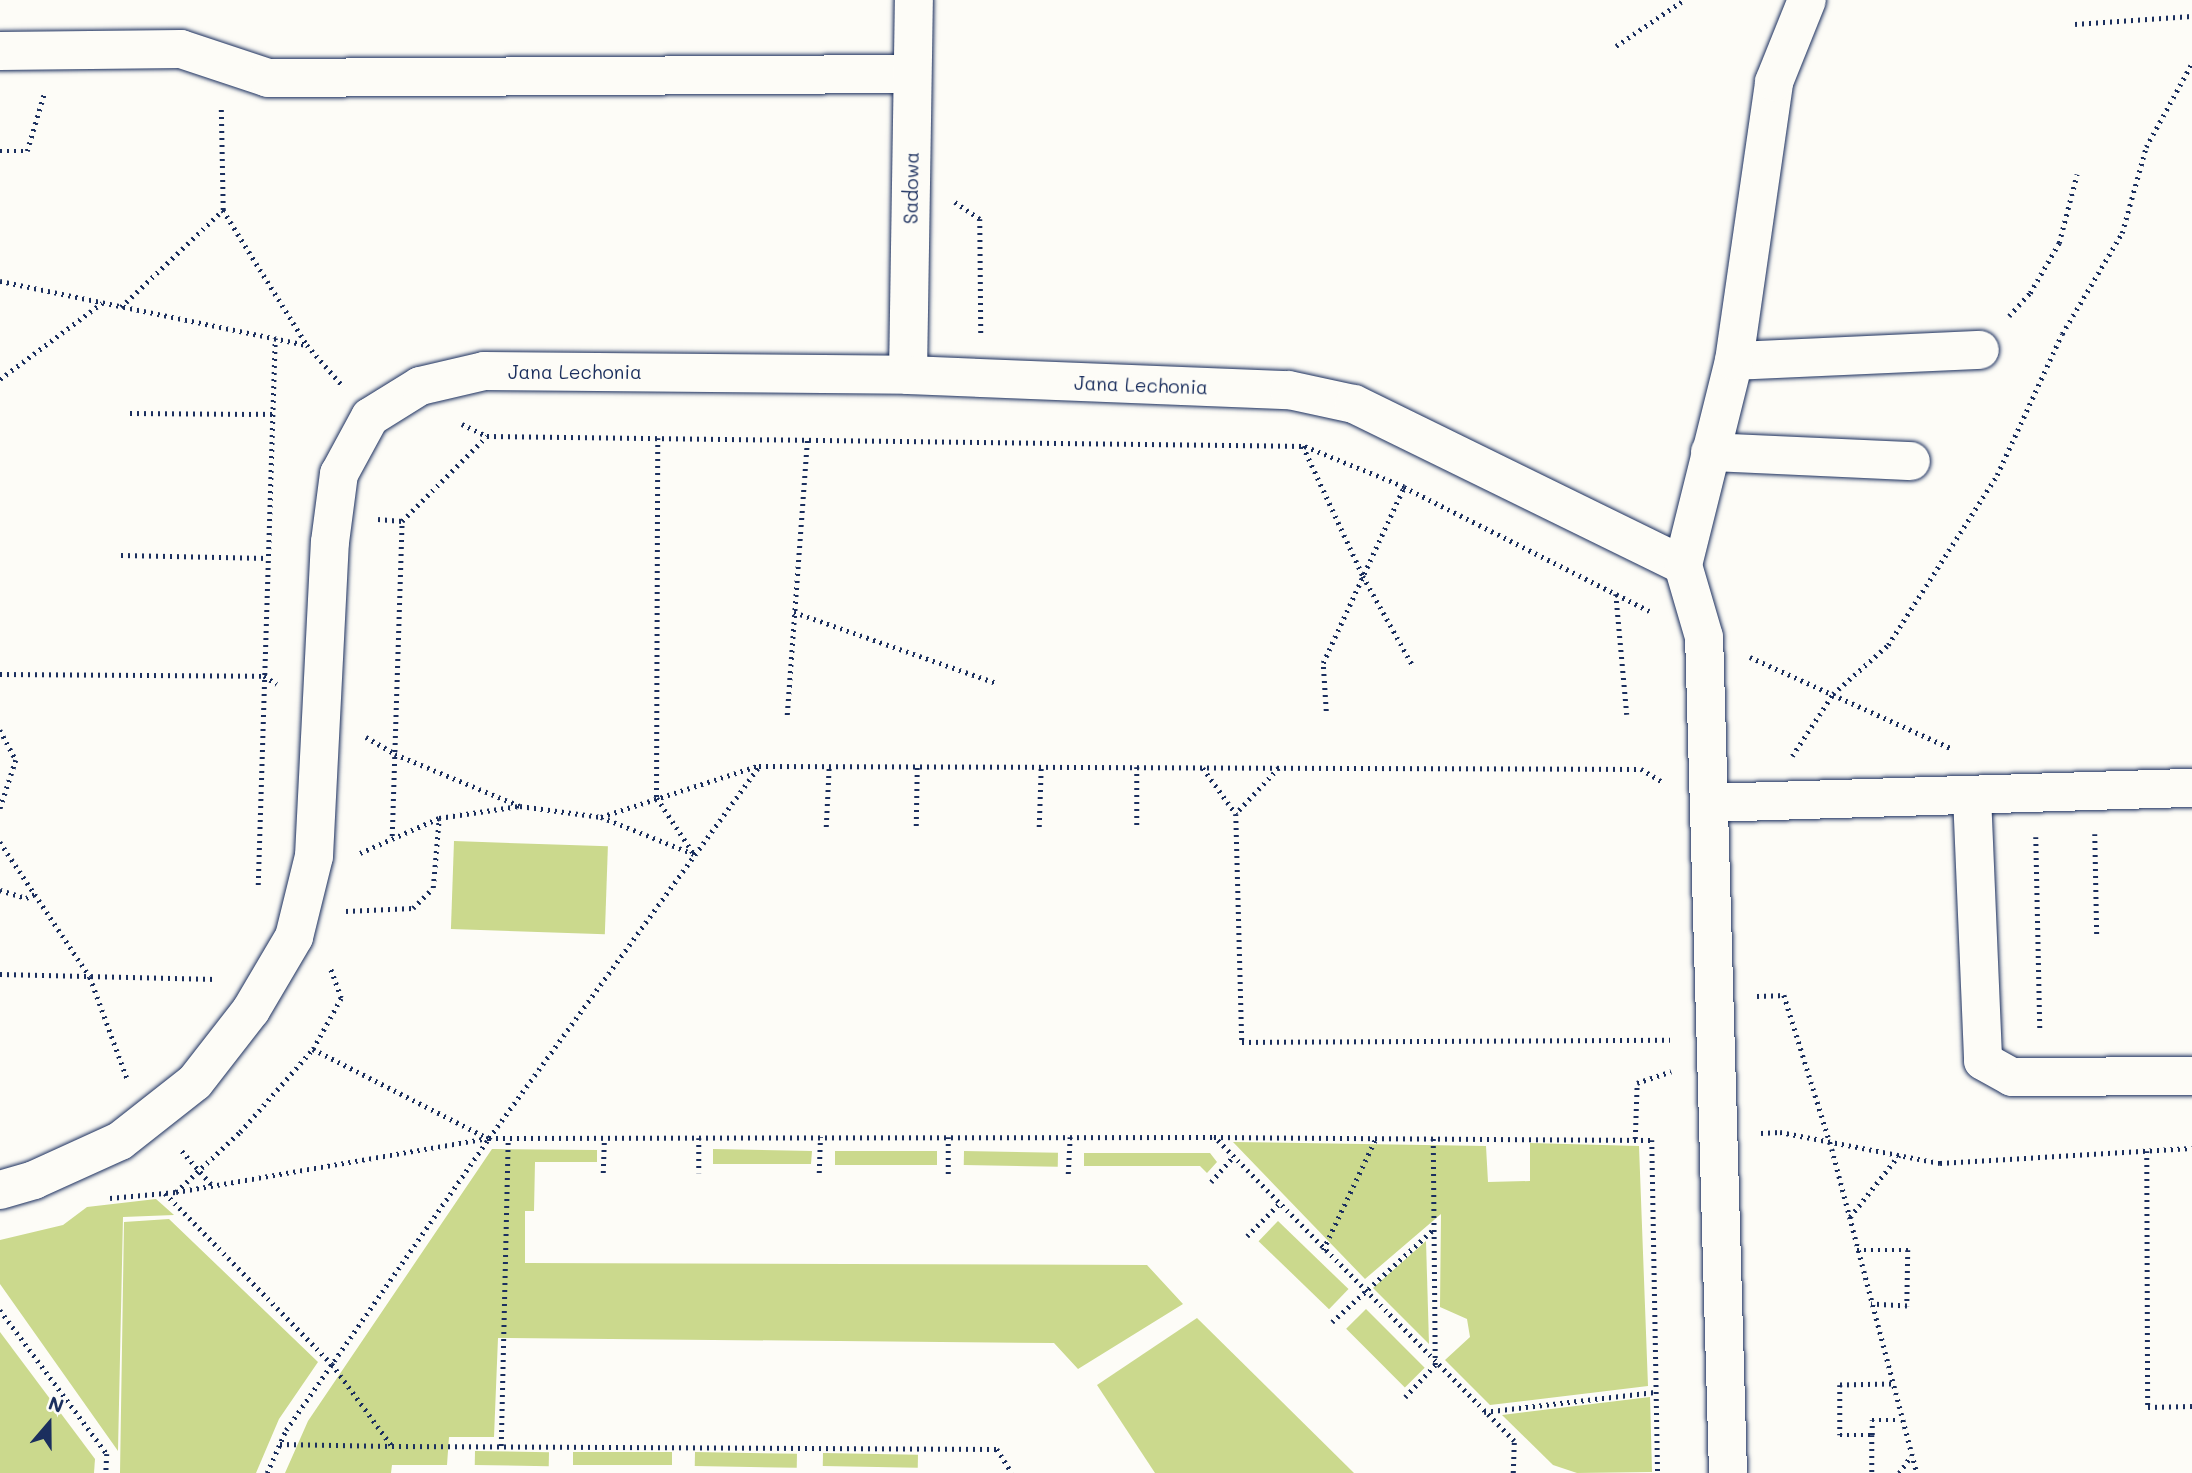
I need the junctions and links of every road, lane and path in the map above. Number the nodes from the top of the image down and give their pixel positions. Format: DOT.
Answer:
graph roads {
  1 [pos="914,0"];
  2 [pos="1684,0"];
  3 [pos="1807,0"];
  4 [pos="2192,16"];
  5 [pos="2075,24"];
  6 [pos="1616,46"];
  7 [pos="0,51"];
  8 [pos="2192,63"];
  9 [pos="912,74"];
  10 [pos="46,88"];
  11 [pos="221,95"];
  12 [pos="0,151"];
  13 [pos="2077,174"];
  14 [pos="948,196"];
  15 [pos="223,210"];
  16 [pos="0,281"];
  17 [pos="103,303"];
  18 [pos="121,307"];
  19 [pos="275,338"];
  20 [pos="981,339"];
  21 [pos="307,345"];
  22 [pos="1980,349"];
  23 [pos="1734,361"];
  24 [pos="908,375"];
  25 [pos="0,379"];
  26 [pos="130,413"];
  27 [pos="273,414"];
  28 [pos="370,417"];
  29 [pos="658,438"];
  30 [pos="807,440"];
  31 [pos="1303,446"];
  32 [pos="1710,452"];
  33 [pos="1911,461"];
  34 [pos="1404,487"];
  35 [pos="121,555"];
  36 [pos="268,558"];
  37 [pos="1683,565"];
  38 [pos="1363,576"];
  39 [pos="1616,594"];
  40 [pos="794,612"];
  41 [pos="1704,637"];
  42 [pos="1413,667"];
  43 [pos="0,674"];
  44 [pos="264,676"];
  45 [pos="997,683"];
  46 [pos="1833,694"];
  47 [pos="322,710"];
  48 [pos="1326,710"];
  49 [pos="786,715"];
  50 [pos="1627,715"];
  51 [pos="0,730"];
  52 [pos="395,754"];
  53 [pos="759,766"];
  54 [pos="829,766"];
  55 [pos="917,766"];
  56 [pos="1787,766"];
  57 [pos="1041,767"];
  58 [pos="1137,767"];
  59 [pos="1203,768"];
  60 [pos="1279,768"];
  61 [pos="1963,779"];
  62 [pos="1671,786"];
  63 [pos="2192,788"];
  64 [pos="657,798"];
  65 [pos="1709,803"];
  66 [pos="520,806"];
  67 [pos="0,809"];
  68 [pos="1236,814"];
  69 [pos="601,817"];
  70 [pos="439,818"];
  71 [pos="2095,820"];
  72 [pos="2038,822"];
  73 [pos="826,827"];
  74 [pos="916,827"];
  75 [pos="1039,827"];
  76 [pos="1137,827"];
  77 [pos="0,842"];
  78 [pos="694,854"];
  79 [pos="0,890"];
  80 [pos="258,893"];
  81 [pos="35,894"];
  82 [pos="341,912"];
  83 [pos="2096,938"];
  84 [pos="0,974"];
  85 [pos="90,977"];
  86 [pos="224,979"];
  87 [pos="1715,999"];
  88 [pos="2040,1030"];
  89 [pos="1685,1040"];
  90 [pos="313,1049"];
  91 [pos="1673,1070"];
  92 [pos="2192,1076"];
  93 [pos="153,1116"];
  94 [pos="1718,1135"];
  95 [pos="820,1137"];
  96 [pos="948,1137"];
  97 [pos="1070,1137"];
  98 [pos="1214,1137"];
  99 [pos="489,1138"];
  100 [pos="508,1138"];
  101 [pos="604,1138"];
  102 [pos="699,1138"];
  103 [pos="1377,1138"];
  104 [pos="1433,1138"];
  105 [pos="1635,1139"];
  106 [pos="1830,1142"];
  107 [pos="2192,1148"];
  108 [pos="2147,1151"];
  109 [pos="1899,1155"];
  110 [pos="1233,1157"];
  111 [pos="603,1173"];
  112 [pos="699,1173"];
  113 [pos="819,1173"];
  114 [pos="948,1174"];
  115 [pos="1068,1174"];
  116 [pos="1211,1182"];
  117 [pos="0,1190"];
  118 [pos="176,1192"];
  119 [pos="165,1193"];
  120 [pos="1279,1205"];
  121 [pos="1849,1218"];
  122 [pos="1434,1229"];
  123 [pos="1247,1236"];
  124 [pos="1324,1250"];
  125 [pos="1857,1250"];
  126 [pos="1363,1291"];
  127 [pos="1871,1304"];
  128 [pos="0,1310"];
  129 [pos="1332,1322"];
  130 [pos="332,1364"];
  131 [pos="1435,1365"];
  132 [pos="1891,1384"];
  133 [pos="1655,1392"];
  134 [pos="1405,1397"];
  135 [pos="2192,1406"];
  136 [pos="1483,1412"];
  137 [pos="1900,1420"];
  138 [pos="1872,1435"];
  139 [pos="280,1444"];
  140 [pos="392,1446"];
  141 [pos="500,1446"];
  142 [pos="1912,1455"];
  143 [pos="106,1473"];
  144 [pos="267,1473"];
  145 [pos="1012,1473"];
  146 [pos="1513,1473"];
  147 [pos="1658,1473"];
  148 [pos="1728,1473"];
  149 [pos="1872,1473"];
  150 [pos="1899,1473"];
  151 [pos="1917,1473"];
  1 -- 9 [label="street, Sadowa"];
  2 -- 6 [label="path"];
  3 -- 23 [label="street"];
  4 -- 5 [label="path"];
  7 -- 9 [label="street"];
  8 -- 46 [label="path"];
  9 -- 24 [label="street, Sadowa"];
  10 -- 12 [label="path"];
  11 -- 15 [label="path"];
  13 -- 22 [label="path"];
  14 -- 20 [label="path"];
  15 -- 18 [label="path"];
  15 -- 21 [label="path"];
  16 -- 17 [label="path"];
  17 -- 18 [label="path"];
  17 -- 25 [label="path"];
  18 -- 19 [label="path"];
  19 -- 21 [label="path"];
  19 -- 27 [label="path"];
  21 -- 28 [label="path"];
  22 -- 23 [label="street"];
  23 -- 32 [label="street"];
  24 -- 28 [label="street, Jana Lechonia"];
  24 -- 37 [label="street, Jana Lechonia"];
  26 -- 27 [label="path"];
  27 -- 36 [label="path"];
  28 -- 47 [label="street, Jana Lechonia"];
  29 -- 30 [label="path"];
  29 -- 52 [label="path"];
  29 -- 64 [label="path"];
  30 -- 31 [label="path"];
  30 -- 40 [label="path"];
  31 -- 34 [label="path"];
  31 -- 38 [label="path"];
  32 -- 33 [label="street"];
  32 -- 37 [label="street"];
  34 -- 38 [label="path"];
  34 -- 39 [label="path"];
  35 -- 36 [label="path"];
  36 -- 44 [label="path"];
  37 -- 41 [label="street"];
  38 -- 42 [label="path"];
  38 -- 48 [label="path"];
  39 -- 41 [label="path"];
  39 -- 50 [label="path"];
  40 -- 45 [label="path"];
  40 -- 49 [label="path"];
  41 -- 46 [label="path"];
  41 -- 65 [label="street"];
  43 -- 44 [label="path"];
  44 -- 47 [label="path"];
  44 -- 80 [label="path"];
  46 -- 56 [label="path"];
  46 -- 61 [label="path"];
  47 -- 52 [label="path"];
  47 -- 93 [label="street, Jana Lechonia"];
  51 -- 67 [label="path"];
  52 -- 66 [label="path"];
  52 -- 70 [label="path"];
  53 -- 54 [label="path"];
  53 -- 64 [label="path"];
  53 -- 78 [label="path"];
  54 -- 55 [label="path"];
  54 -- 73 [label="path"];
  55 -- 57 [label="path"];
  55 -- 74 [label="path"];
  57 -- 58 [label="path"];
  57 -- 75 [label="path"];
  58 -- 59 [label="path"];
  58 -- 76 [label="path"];
  59 -- 60 [label="path"];
  59 -- 68 [label="path"];
  60 -- 62 [label="path"];
  60 -- 68 [label="path"];
  61 -- 63 [label="street"];
  61 -- 65 [label="street"];
  61 -- 92 [label="street"];
  64 -- 69 [label="path"];
  64 -- 78 [label="path"];
  65 -- 87 [label="street"];
  66 -- 69 [label="path"];
  66 -- 70 [label="path"];
  68 -- 89 [label="path"];
  69 -- 78 [label="path"];
  70 -- 82 [label="path"];
  71 -- 83 [label="path"];
  72 -- 88 [label="path"];
  77 -- 81 [label="path"];
  78 -- 99 [label="path"];
  79 -- 81 [label="path"];
  81 -- 85 [label="path"];
  84 -- 85 [label="path"];
  85 -- 86 [label="path"];
  85 -- 93 [label="path"];
  87 -- 94 [label="street"];
  87 -- 106 [label="path"];
  90 -- 99 [label="path"];
  91 -- 105 [label="path"];
  93 -- 117 [label="street, Jana Lechonia"];
  94 -- 106 [label="path"];
  94 -- 148 [label="street"];
  95 -- 96 [label="path"];
  95 -- 102 [label="path"];
  95 -- 113 [label="path"];
  96 -- 97 [label="path"];
  96 -- 114 [label="path"];
  97 -- 98 [label="path"];
  97 -- 115 [label="path"];
  98 -- 103 [label="path"];
  98 -- 110 [label="path"];
  99 -- 100 [label="path"];
  99 -- 118 [label="path"];
  99 -- 130 [label="path"];
  100 -- 101 [label="path"];
  100 -- 141 [label="path"];
  101 -- 102 [label="path"];
  101 -- 111 [label="path"];
  102 -- 112 [label="path"];
  103 -- 104 [label="path"];
  103 -- 124 [label="path"];
  104 -- 105 [label="path"];
  104 -- 122 [label="path"];
  105 -- 133 [label="path"];
  106 -- 109 [label="path"];
  106 -- 121 [label="path"];
  107 -- 108 [label="path"];
  108 -- 109 [label="path"];
  108 -- 135 [label="path"];
  109 -- 121 [label="path"];
  110 -- 116 [label="path"];
  110 -- 120 [label="path"];
  119 -- 130 [label="path"];
  120 -- 123 [label="path"];
  120 -- 124 [label="path"];
  121 -- 125 [label="path"];
  122 -- 126 [label="path"];
  122 -- 131 [label="path"];
  124 -- 126 [label="path"];
  125 -- 127 [label="path"];
  125 -- 127 [label="path"];
  126 -- 129 [label="path"];
  126 -- 131 [label="path"];
  127 -- 132 [label="path"];
  128 -- 143 [label="path"];
  130 -- 139 [label="path"];
  130 -- 140 [label="path"];
  131 -- 134 [label="path"];
  131 -- 136 [label="path"];
  132 -- 137 [label="path"];
  132 -- 138 [label="path"];
  133 -- 136 [label="path"];
  133 -- 147 [label="path"];
  136 -- 146 [label="path"];
  137 -- 138 [label="path"];
  137 -- 142 [label="path"];
  138 -- 149 [label="path"];
  139 -- 140 [label="path"];
  139 -- 144 [label="path"];
  140 -- 141 [label="path"];
  141 -- 145 [label="path"];
  142 -- 150 [label="path"];
  142 -- 151 [label="path"];
}
